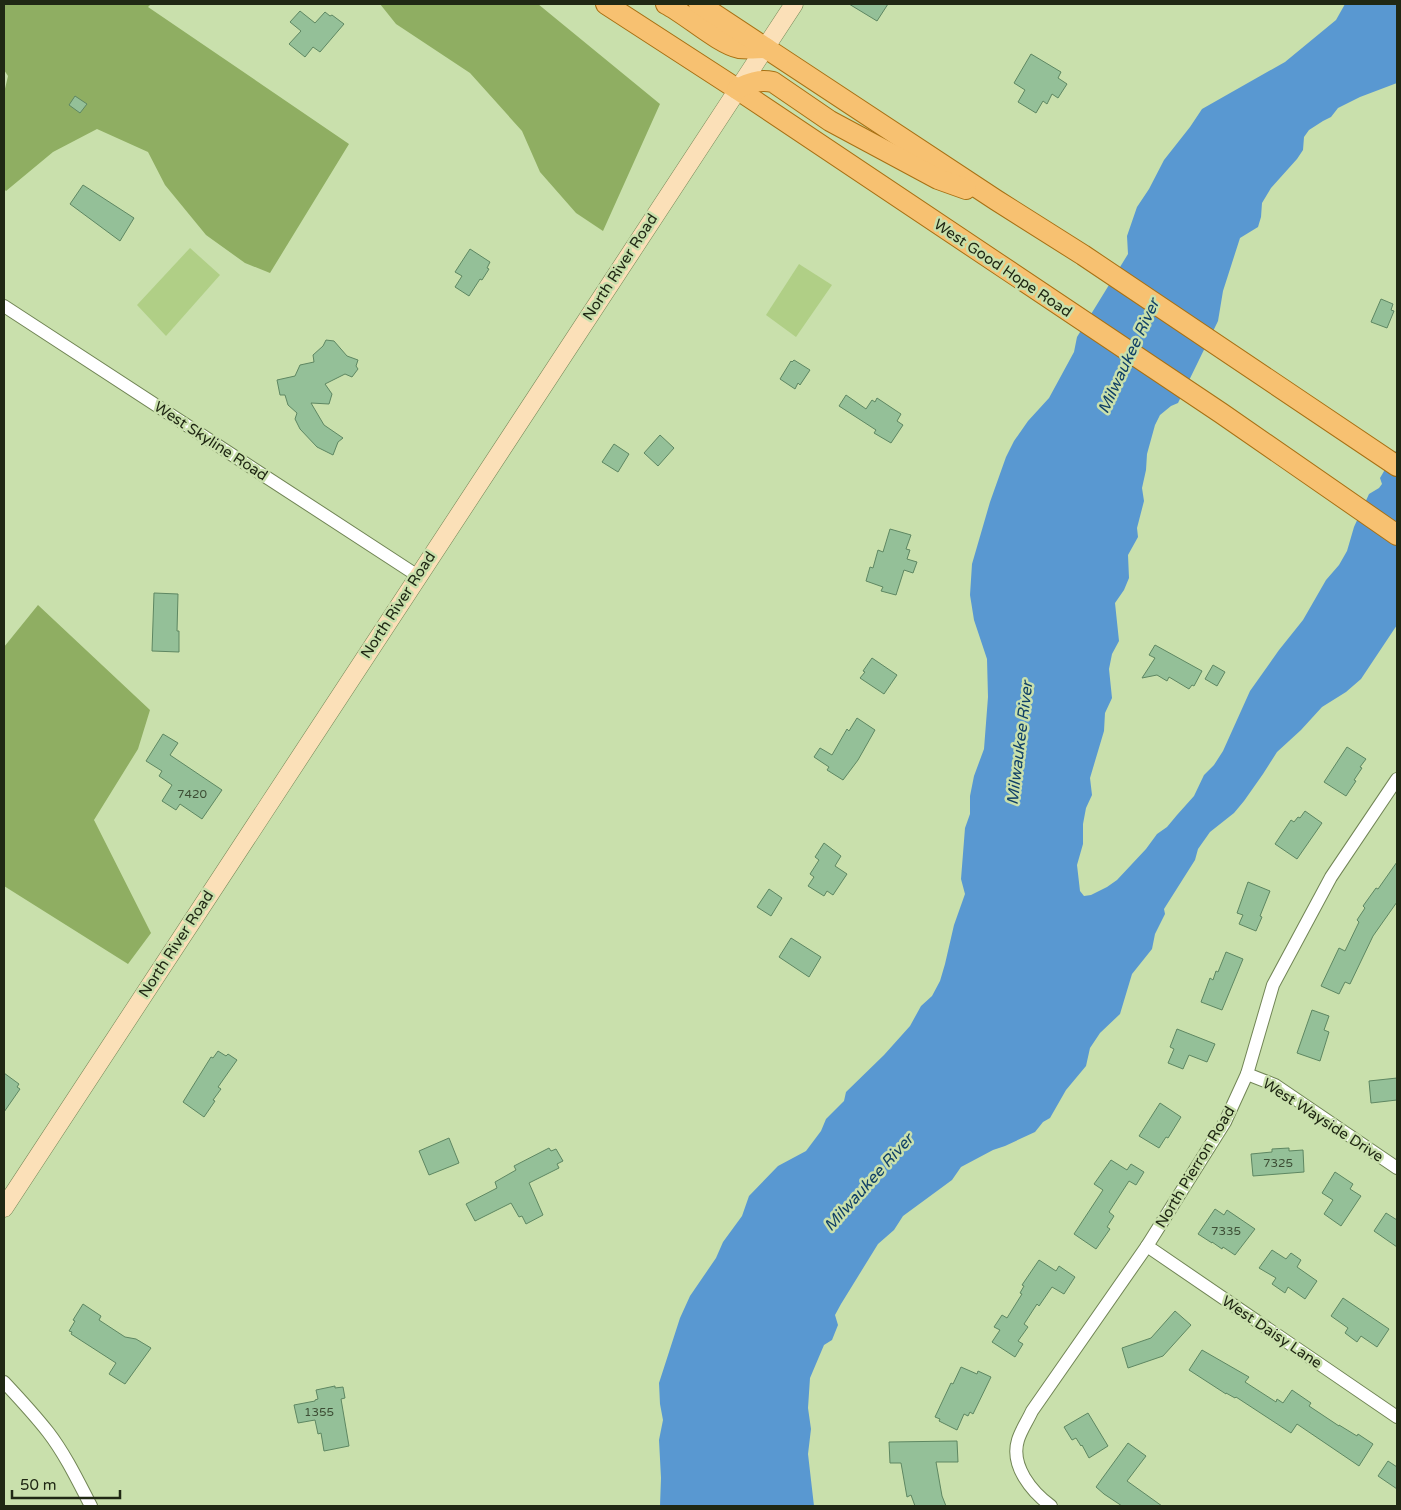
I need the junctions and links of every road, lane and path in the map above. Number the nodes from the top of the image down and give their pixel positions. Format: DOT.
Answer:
graph roads {
  1 [pos="606,4"];
  2 [pos="666,4"];
  3 [pos="699,4"];
  4 [pos="794,4"];
  5 [pos="766,48"];
  6 [pos="737,89"];
  7 [pos="996,200"];
  8 [pos="4,306"];
  9 [pos="1397,466"];
  10 [pos="1397,534"];
  11 [pos="418,576"];
  12 [pos="1397,779"];
  13 [pos="1248,1074"];
  14 [pos="1397,1168"];
  15 [pos="4,1208"];
  16 [pos="1147,1246"];
  17 [pos="4,1382"];
  18 [pos="1397,1417"];
  19 [pos="91,1506"];
  20 [pos="1051,1506"];
  1 -- 6 [label="main road, West Good Hope Road"];
  2 -- 5 [label="main road"];
  3 -- 5 [label="main road"];
  4 -- 5 [label="street, North River Road"];
  5 -- 6 [label="street, North River Road"];
  5 -- 7 [label="main road"];
  6 -- 7 [label="main road"];
  6 -- 10 [label="main road, West Good Hope Road"];
  6 -- 11 [label="street, North River Road"];
  7 -- 9 [label="main road"];
  8 -- 11 [label="street, West Skyline Road"];
  11 -- 15 [label="street, North River Road"];
  12 -- 13 [label="street, North Pierron Road"];
  13 -- 14 [label="street, West Wayside Drive"];
  13 -- 16 [label="street, North Pierron Road"];
  16 -- 18 [label="street, West Daisy Lane"];
  16 -- 20 [label="street, North Pierron Road"];
  17 -- 19 [label="street"];
}
